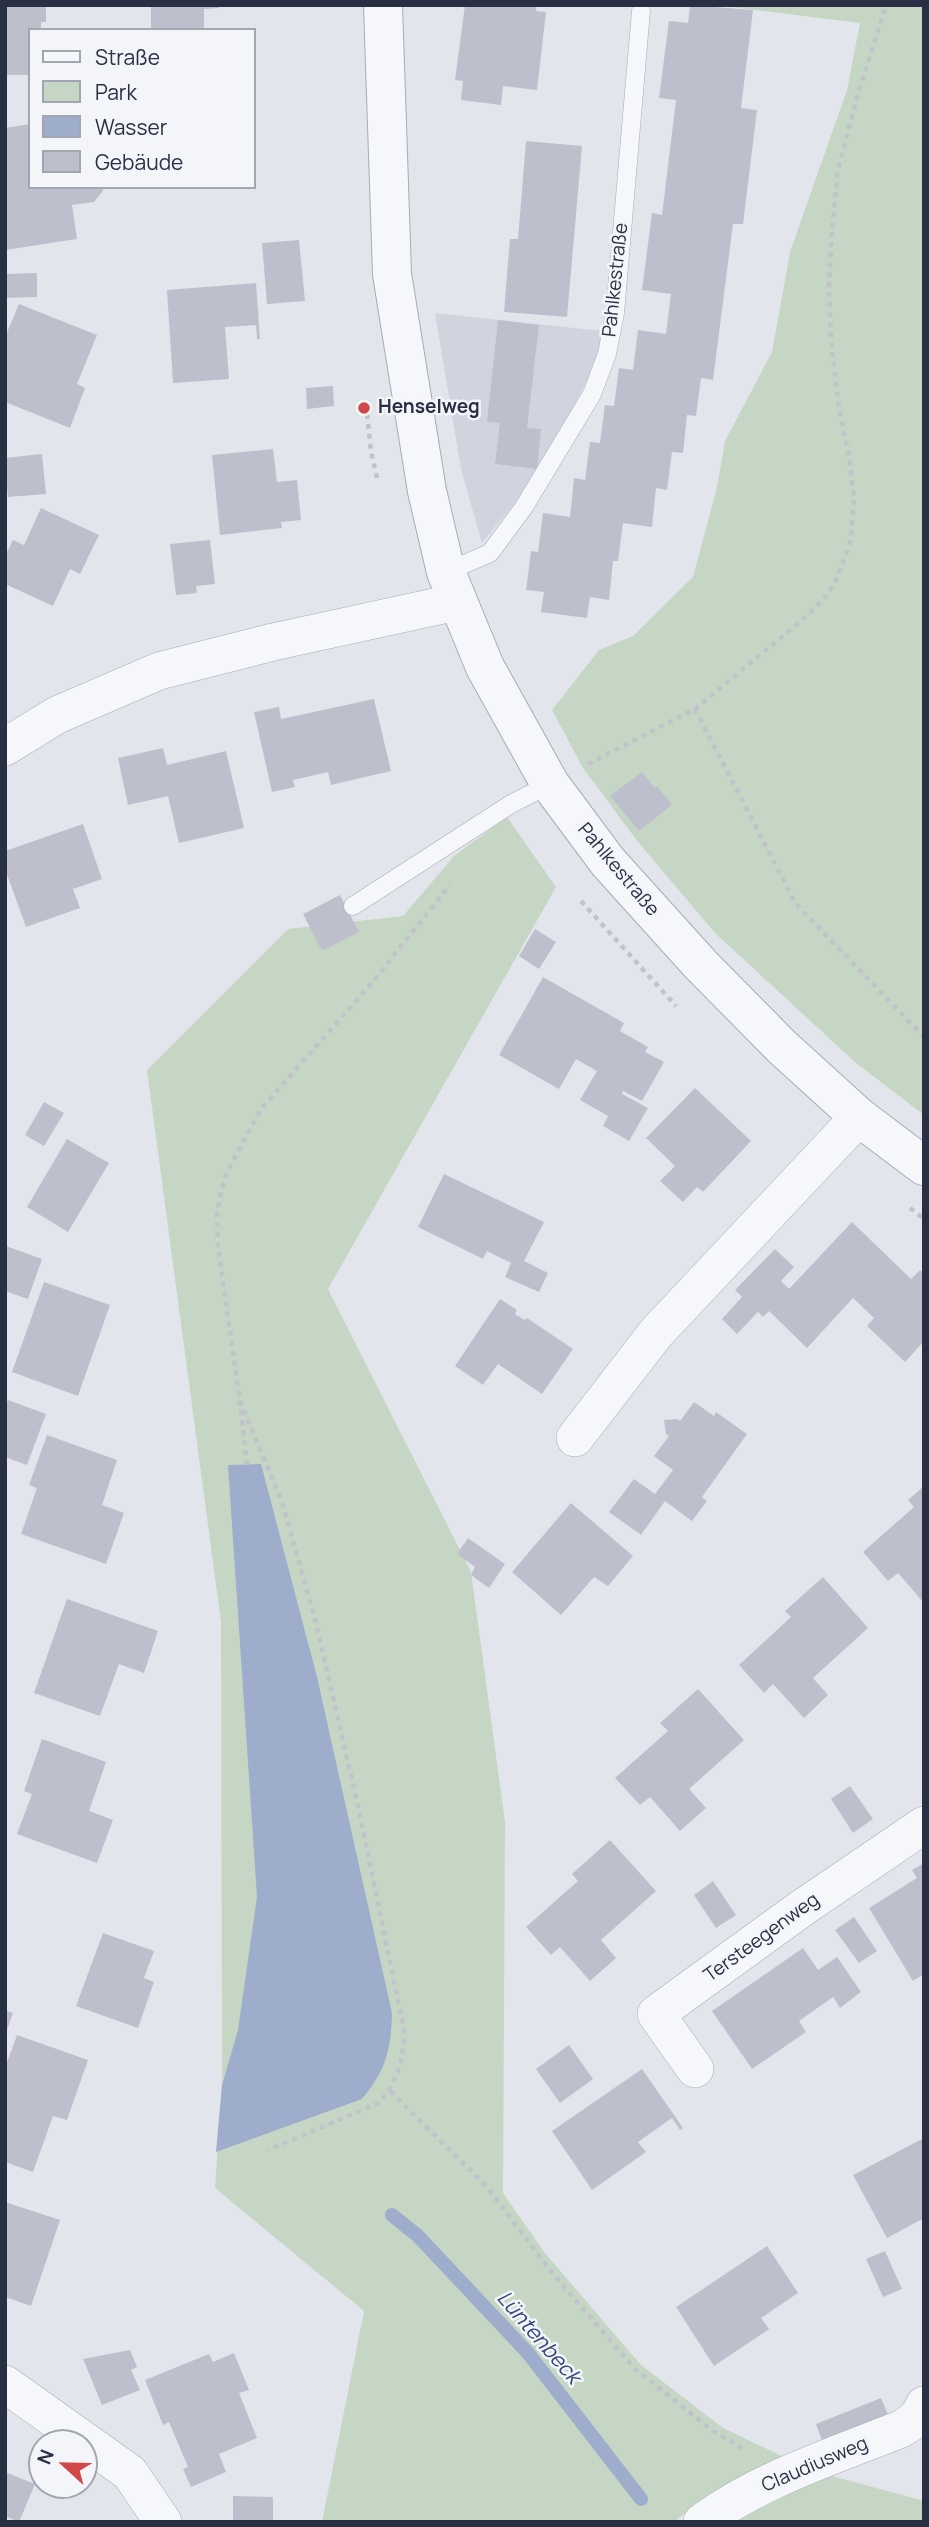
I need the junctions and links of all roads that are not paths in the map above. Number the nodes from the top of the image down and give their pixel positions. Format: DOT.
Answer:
graph roads {
  1 [pos="383,5"];
  2 [pos="641,11"];
  3 [pos="452,587"];
  4 [pos="5,747"];
  5 [pos="550,784"];
  6 [pos="353,906"];
  7 [pos="859,1117"];
  8 [pos="924,1166"];
  9 [pos="575,1438"];
  10 [pos="924,1825"];
  11 [pos="695,2069"];
  12 [pos="5,2384"];
  13 [pos="924,2405"];
  14 [pos="163,2522"];
  15 [pos="702,2522"];
  1 -- 3 [label="street, Pahlkestraße"];
  2 -- 3 [label="lane, Pahlkestraße"];
  3 -- 4 [label="street"];
  3 -- 5 [label="street, Pahlkestraße"];
  5 -- 6 [label="lane"];
  5 -- 7 [label="street, Pahlkestraße"];
  7 -- 8 [label="street, Pahlkestraße"];
  7 -- 9 [label="street"];
  10 -- 11 [label="street, Tersteegenweg"];
  12 -- 14 [label="street"];
  13 -- 15 [label="street, Claudiusweg"];
}
